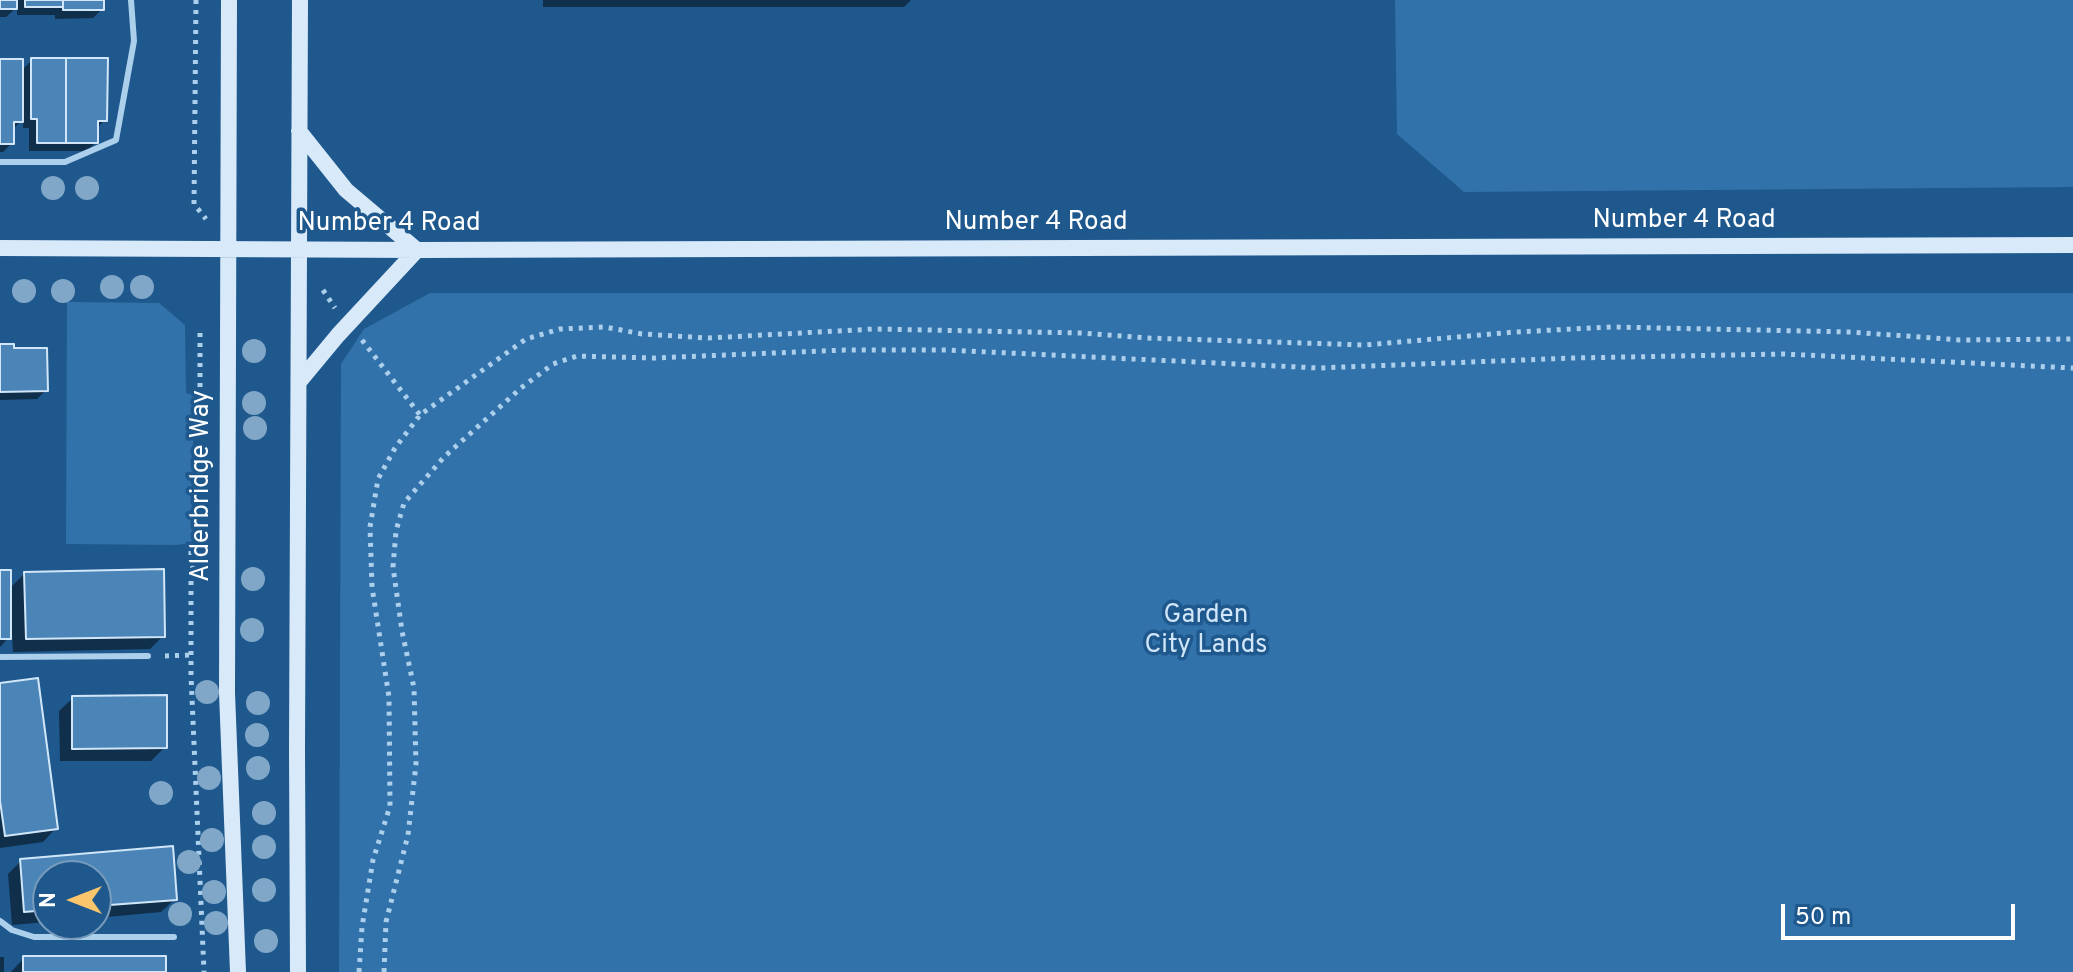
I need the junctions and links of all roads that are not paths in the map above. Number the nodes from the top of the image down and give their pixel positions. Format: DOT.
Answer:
graph roads {
  1 [pos="131,0"];
  2 [pos="229,0"];
  3 [pos="300,0"];
  4 [pos="299,131"];
  5 [pos="0,162"];
  6 [pos="2073,245"];
  7 [pos="0,248"];
  8 [pos="228,249"];
  9 [pos="299,249"];
  10 [pos="417,250"];
  11 [pos="299,382"];
  12 [pos="148,656"];
  13 [pos="0,657"];
  14 [pos="0,921"];
  15 [pos="174,937"];
  16 [pos="238,972"];
  17 [pos="298,972"];
  1 -- 5 [label="lane"];
  2 -- 8 [label="main road, Alderbridge Way"];
  3 -- 4 [label="main road"];
  4 -- 9 [label="main road"];
  4 -- 10 [label="main road"];
  6 -- 10 [label="main road, Number 4 Road"];
  7 -- 8 [label="main road, Number 4 Road"];
  8 -- 9 [label="main road, Number 4 Road"];
  8 -- 16 [label="main road, Alderbridge Way"];
  9 -- 10 [label="main road, Number 4 Road"];
  9 -- 11 [label="main road"];
  10 -- 11 [label="main road"];
  11 -- 17 [label="main road"];
  12 -- 13 [label="lane"];
  14 -- 15 [label="lane"];
}
